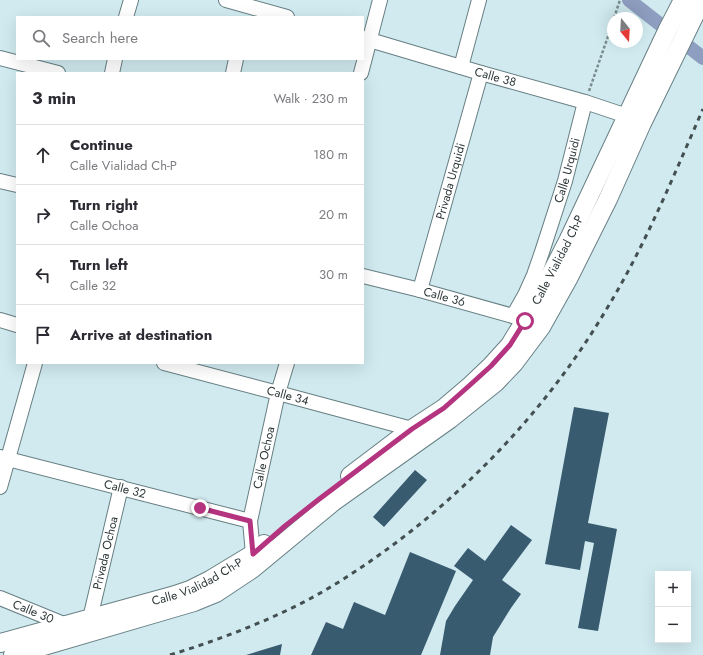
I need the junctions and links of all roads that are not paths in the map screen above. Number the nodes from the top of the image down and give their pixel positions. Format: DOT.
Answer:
graph roads {
  1 [pos="131,0"];
  2 [pos="226,0"];
  3 [pos="380,0"];
  4 [pos="479,0"];
  5 [pos="683,0"];
  6 [pos="702,0"];
  7 [pos="248,12"];
  8 [pos="126,16"];
  9 [pos="279,16"];
  10 [pos="366,39"];
  11 [pos="364,53"];
  12 [pos="0,58"];
  13 [pos="115,60"];
  14 [pos="236,60"];
  15 [pos="363,60"];
  16 [pos="461,67"];
  17 [pos="54,72"];
  18 [pos="112,72"];
  19 [pos="233,72"];
  20 [pos="361,72"];
  21 [pos="481,73"];
  22 [pos="585,102"];
  23 [pos="635,119"];
  24 [pos="0,181"];
  25 [pos="16,185"];
  26 [pos="364,276"];
  27 [pos="420,290"];
  28 [pos="0,320"];
  29 [pos="526,321"];
  30 [pos="16,324"];
  31 [pos="35,364"];
  32 [pos="168,364"];
  33 [pos="287,364"];
  34 [pos="278,393"];
  35 [pos="419,432"];
  36 [pos="4,458"];
  37 [pos="0,487"];
  38 [pos="121,487"];
  39 [pos="250,521"];
  40 [pos="252,562"];
  41 [pos="0,598"];
  42 [pos="81,628"];
  43 [pos="0,643"];
  44 [pos="13,655"];
  1 -- 8 [label="street"];
  2 -- 7 [label="street"];
  3 -- 10 [label="street"];
  4 -- 16 [label="street"];
  5 -- 23 [label="main road, Calle Vialidad Ch-P"];
  6 -- 23 [label="main road, Calle Vialidad Ch-P"];
  7 -- 9 [label="street"];
  10 -- 11 [label="street"];
  10 -- 16 [label="street, Calle 38"];
  12 -- 17 [label="street"];
  13 -- 18 [label="street"];
  14 -- 19 [label="street"];
  15 -- 20 [label="street"];
  16 -- 21 [label="street, Calle 38"];
  21 -- 22 [label="street, Calle 38"];
  21 -- 27 [label="street, Privada Urquidi"];
  22 -- 23 [label="street, Calle 38"];
  22 -- 29 [label="street, Calle Urquidi"];
  23 -- 29 [label="main road, Calle Vialidad Ch-P"];
  24 -- 25 [label="street"];
  26 -- 27 [label="street, Calle 36"];
  27 -- 29 [label="street, Calle 36"];
  28 -- 30 [label="street"];
  29 -- 35 [label="main road, Calle Vialidad Ch-P"];
  31 -- 36 [label="street"];
  32 -- 34 [label="street, Calle 34"];
  33 -- 34 [label="street, Calle Ochoa"];
  34 -- 35 [label="street, Calle 34"];
  34 -- 39 [label="street, Calle Ochoa"];
  35 -- 40 [label="main road, Calle Vialidad Ch-P"];
  36 -- 37 [label="street"];
  36 -- 38 [label="street, Calle 32"];
  38 -- 39 [label="street, Calle 32"];
  38 -- 42 [label="street, Privada Ochoa"];
  39 -- 40 [label="street, Calle Ochoa"];
  40 -- 42 [label="main road, Calle Vialidad Ch-P"];
  41 -- 42 [label="street, Calle 30"];
  42 -- 43 [label="main road, Calle Vialidad Ch-P"];
  42 -- 44 [label="main road, Calle Vialidad Ch-P"];
}
